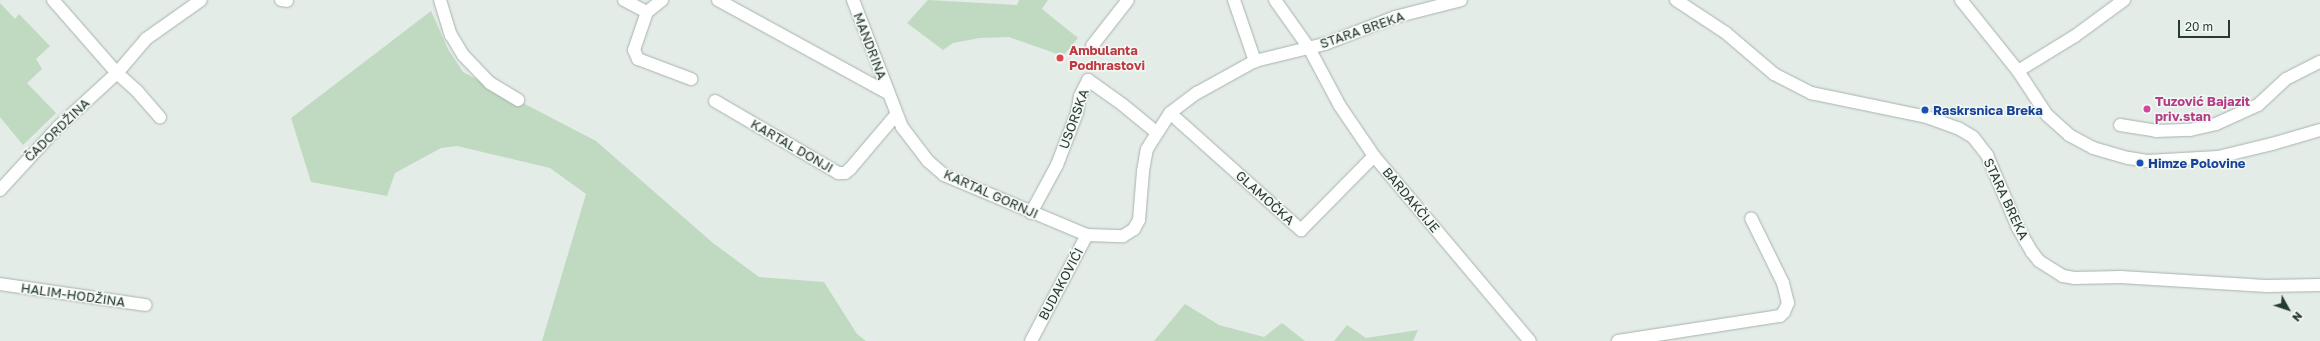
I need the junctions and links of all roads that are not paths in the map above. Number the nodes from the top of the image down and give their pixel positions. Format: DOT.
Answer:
graph roads {
  1 [pos="54,0"];
  2 [pos="201,0"];
  3 [pos="440,0"];
  4 [pos="624,0"];
  5 [pos="662,0"];
  6 [pos="718,0"];
  7 [pos="852,0"];
  8 [pos="1128,0"];
  9 [pos="1234,0"];
  10 [pos="1275,0"];
  11 [pos="1461,0"];
  12 [pos="1676,0"];
  13 [pos="1961,0"];
  14 [pos="2124,0"];
  15 [pos="647,12"];
  16 [pos="1092,46"];
  17 [pos="1309,48"];
  18 [pos="1255,61"];
  19 [pos="2320,62"];
  20 [pos="2018,71"];
  21 [pos="116,73"];
  22 [pos="691,79"];
  23 [pos="888,93"];
  24 [pos="518,100"];
  25 [pos="715,101"];
  26 [pos="1170,113"];
  27 [pos="896,115"];
  28 [pos="160,117"];
  29 [pos="2120,125"];
  30 [pos="2320,130"];
  31 [pos="1156,132"];
  32 [pos="1374,156"];
  33 [pos="0,190"];
  34 [pos="1031,213"];
  35 [pos="1751,218"];
  36 [pos="1087,235"];
  37 [pos="0,284"];
  38 [pos="2320,285"];
  39 [pos="145,305"];
  40 [pos="1031,341"];
  41 [pos="1530,341"];
  42 [pos="1618,341"];
  1 -- 21 [label="street"];
  2 -- 21 [label="street, ČADORDŽINA"];
  3 -- 24 [label="street"];
  4 -- 15 [label="street"];
  5 -- 15 [label="street"];
  6 -- 23 [label="street"];
  7 -- 23 [label="street, MANDRINA"];
  8 -- 16 [label="street"];
  9 -- 18 [label="street"];
  10 -- 17 [label="street, BARDAKČIJE"];
  11 -- 17 [label="street, STARA BREKA"];
  12 -- 38 [label="street, STARA BREKA"];
  13 -- 20 [label="street"];
  14 -- 20 [label="street"];
  15 -- 22 [label="street"];
  17 -- 18 [label="street"];
  17 -- 32 [label="street, BARDAKČIJE"];
  18 -- 26 [label="street, BUDAKOVIĆI"];
  19 -- 29 [label="street"];
  20 -- 30 [label="street"];
  21 -- 28 [label="street"];
  21 -- 33 [label="street, ČADORDŽINA"];
  23 -- 27 [label="street, KARTAL GORNJI"];
  25 -- 27 [label="street, KARTAL DONJI"];
  26 -- 31 [label="street, BUDAKOVIĆI"];
  26 -- 32 [label="street, GLAMOČKA"];
  27 -- 34 [label="street, KARTAL GORNJI"];
  31 -- 34 [label="street, USORSKA"];
  31 -- 36 [label="street, BUDAKOVIĆI"];
  32 -- 41 [label="street, BARDAKČIJE"];
  34 -- 36 [label="street, KARTAL GORNJI"];
  35 -- 42 [label="street"];
  36 -- 40 [label="street, BUDAKOVIĆI"];
  37 -- 39 [label="street, HALIM-HODŽINA"];
}
